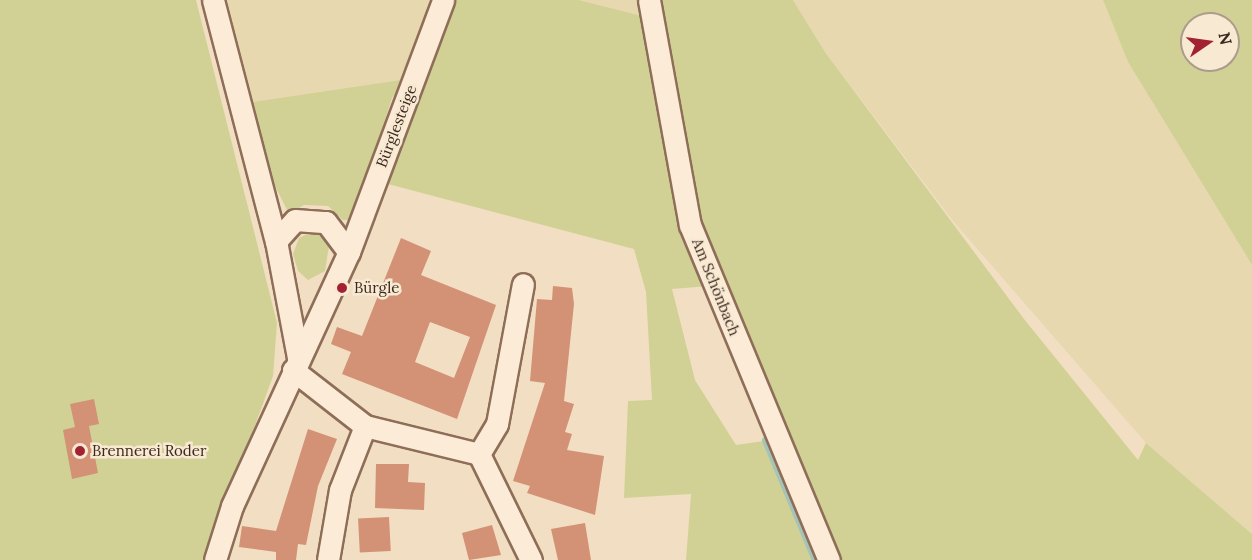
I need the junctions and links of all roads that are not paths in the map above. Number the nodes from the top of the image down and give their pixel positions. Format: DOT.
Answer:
graph roads {
  1 [pos="213,0"];
  2 [pos="442,0"];
  3 [pos="649,0"];
  4 [pos="276,241"];
  5 [pos="349,252"];
  6 [pos="523,284"];
  7 [pos="296,363"];
  8 [pos="365,426"];
  9 [pos="479,454"];
  10 [pos="215,560"];
  11 [pos="328,560"];
  12 [pos="531,560"];
  13 [pos="829,560"];
  1 -- 4 [label="street"];
  2 -- 5 [label="street, Bürglesteige"];
  3 -- 13 [label="street, Am Schönbach"];
  4 -- 5 [label="street"];
  4 -- 7 [label="street"];
  5 -- 7 [label="street, Bürglesteige"];
  6 -- 9 [label="street"];
  7 -- 8 [label="street"];
  7 -- 10 [label="street, Bürglesteige"];
  8 -- 9 [label="street"];
  8 -- 11 [label="street"];
  9 -- 12 [label="street"];
}
